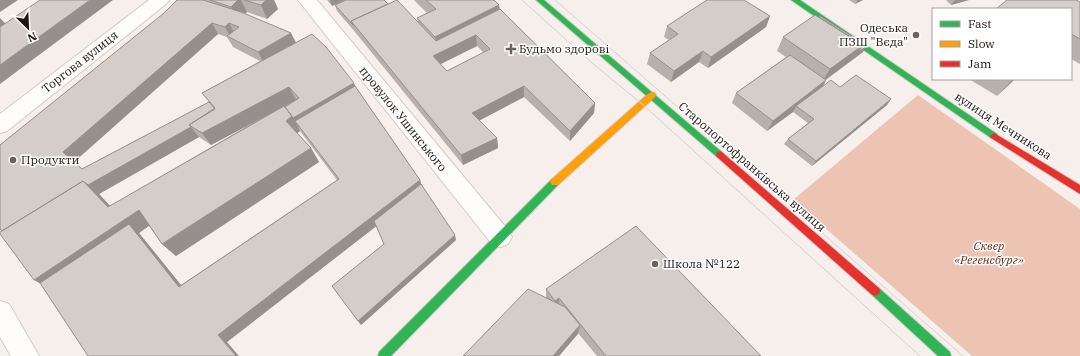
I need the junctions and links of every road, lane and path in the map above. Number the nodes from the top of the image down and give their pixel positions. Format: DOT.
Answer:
graph roads {
  1 [pos="160,0"];
  2 [pos="307,0"];
  3 [pos="540,0"];
  4 [pos="794,0"];
  5 [pos="652,95"];
  6 [pos="0,125"];
  7 [pos="1080,190"];
  8 [pos="500,238"];
  9 [pos="0,313"];
  10 [pos="26,356"];
  11 [pos="383,356"];
  12 [pos="946,356"];
  1 -- 6 [label="street, Торгова вулиця"];
  2 -- 8 [label="street, провулок Ушинського"];
  3 -- 5 [label="street, Старопортофранківська вулиця"];
  4 -- 7 [label="street, вулиця Мечникова"];
  5 -- 8 [label="street"];
  5 -- 12 [label="street, Старопортофранківська вулиця"];
  8 -- 11 [label="street"];
  9 -- 10 [label="street"];
}
